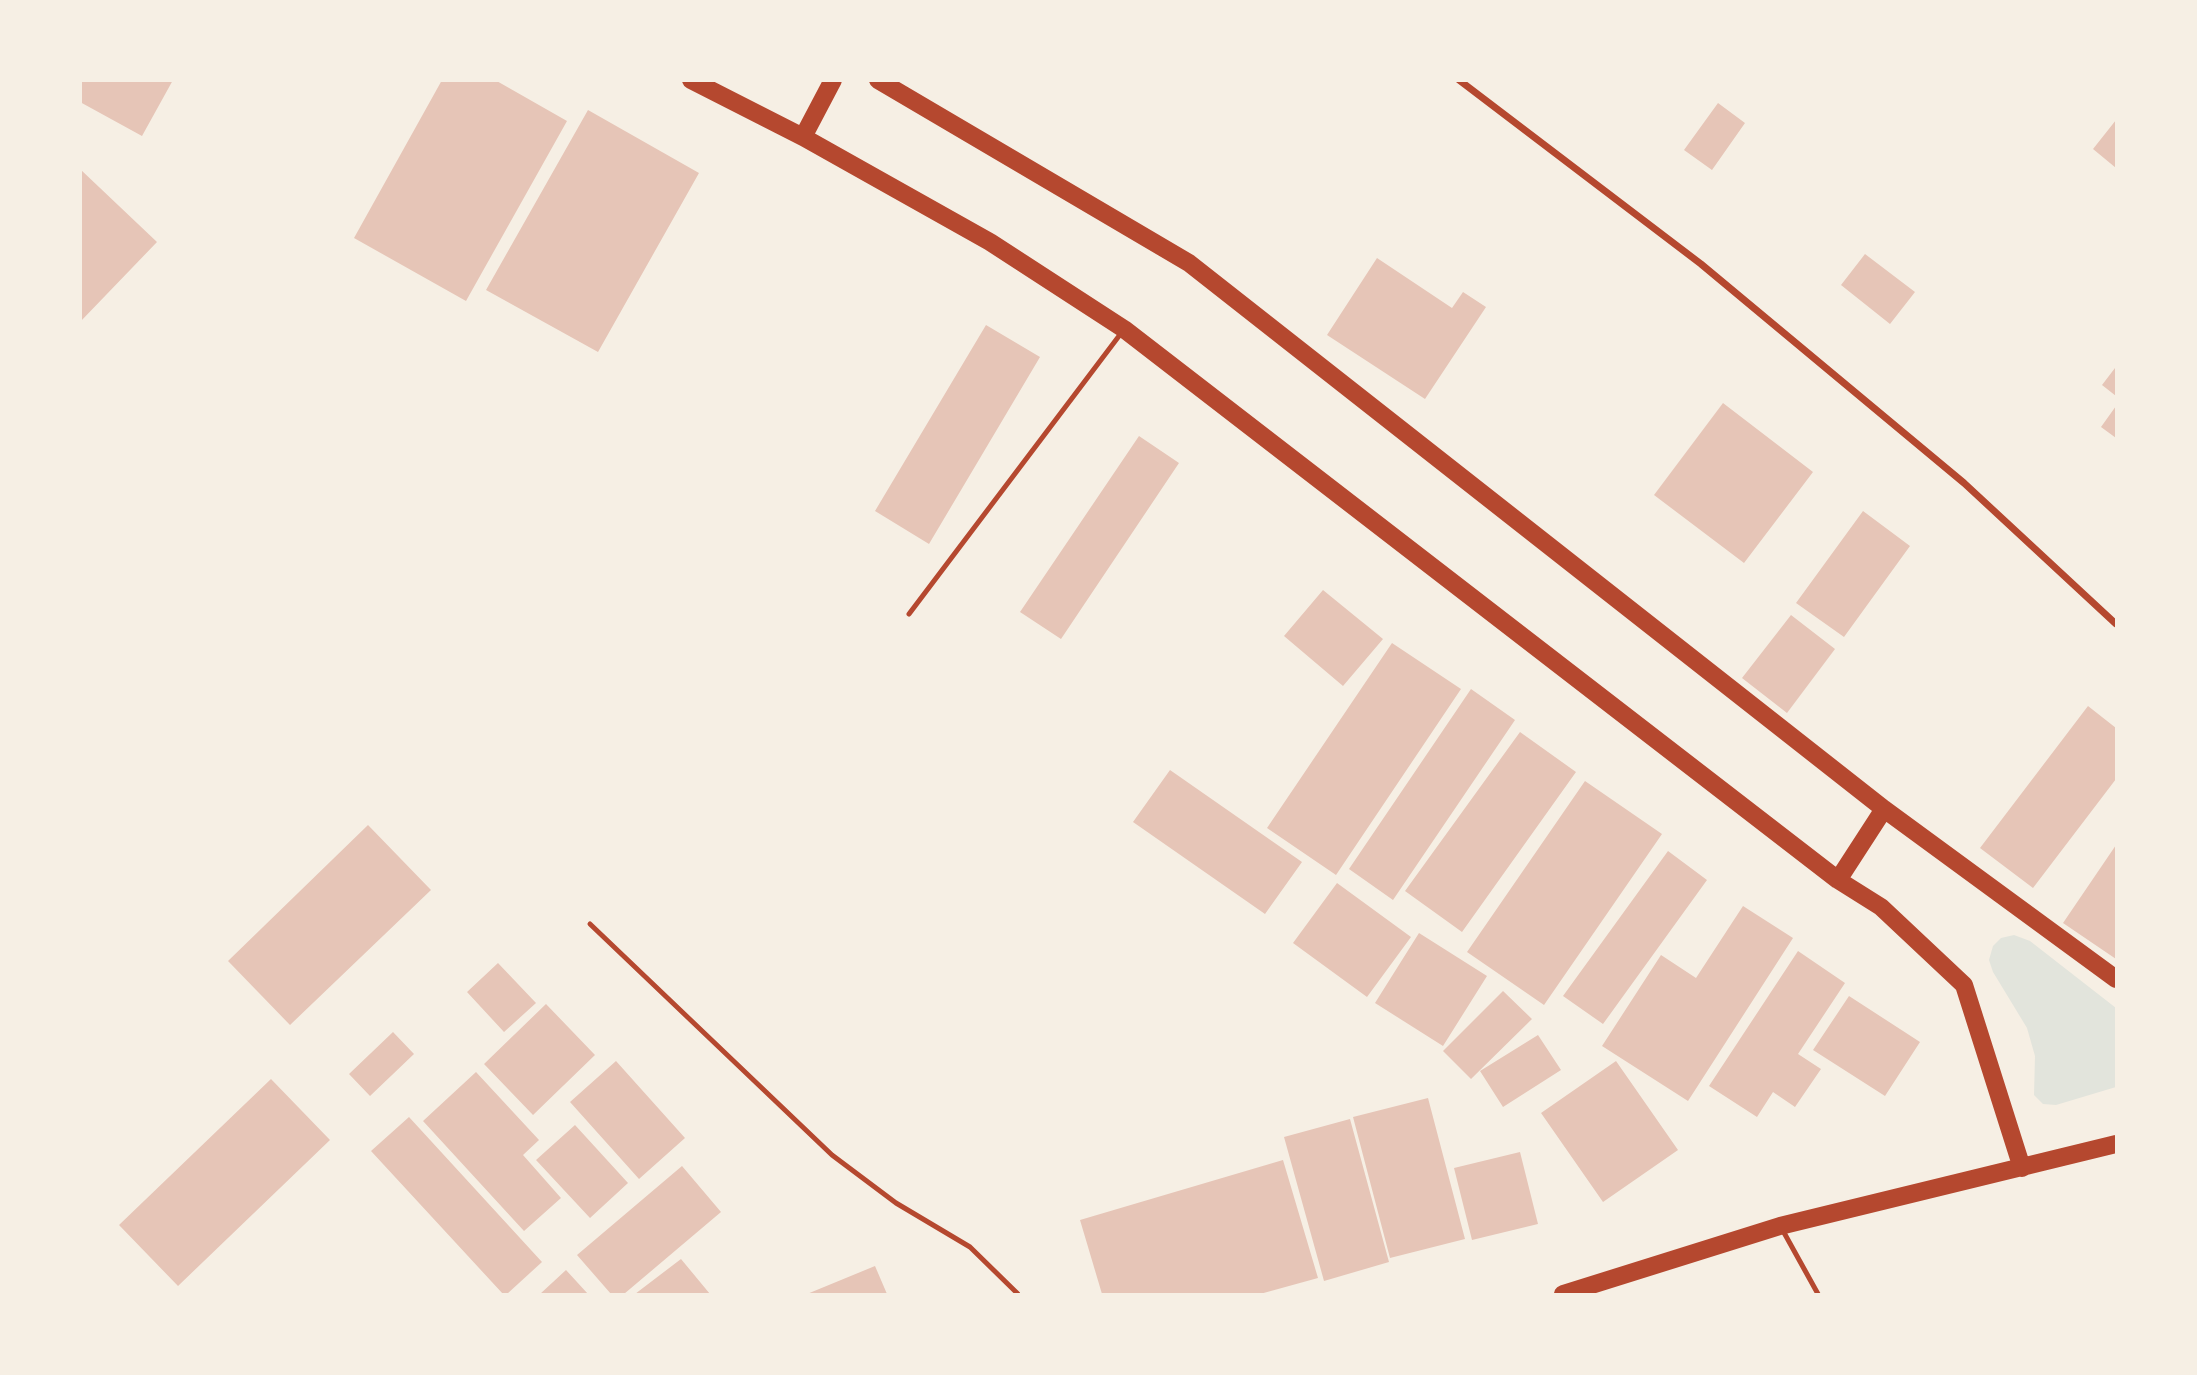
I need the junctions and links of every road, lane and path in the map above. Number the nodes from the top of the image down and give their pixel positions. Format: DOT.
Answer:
graph roads {
  1 [pos="691,80"];
  2 [pos="833,80"];
  3 [pos="878,80"];
  4 [pos="1460,80"];
  5 [pos="803,137"];
  6 [pos="1124,329"];
  7 [pos="909,614"];
  8 [pos="2116,624"];
  9 [pos="1884,809"];
  10 [pos="1838,880"];
  11 [pos="590,924"];
  12 [pos="2116,979"];
  13 [pos="2116,1144"];
  14 [pos="2022,1168"];
  15 [pos="1780,1226"];
  16 [pos="1018,1294"];
  17 [pos="1563,1294"];
  18 [pos="1818,1294"];
  1 -- 5 [label="main road"];
  2 -- 5 [label="main road"];
  3 -- 9 [label="main road"];
  4 -- 8 [label="street"];
  5 -- 6 [label="main road"];
  6 -- 7 [label="lane"];
  6 -- 10 [label="main road"];
  9 -- 10 [label="main road"];
  9 -- 12 [label="main road"];
  10 -- 14 [label="main road"];
  11 -- 16 [label="lane"];
  13 -- 14 [label="main road"];
  14 -- 15 [label="main road"];
  15 -- 17 [label="main road"];
  15 -- 18 [label="lane"];
}
